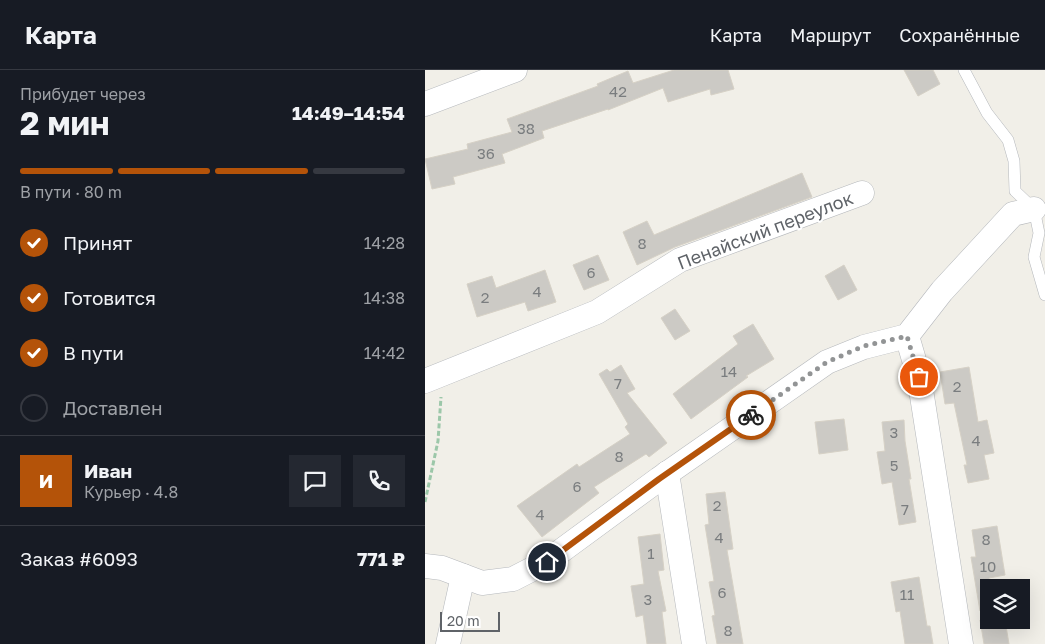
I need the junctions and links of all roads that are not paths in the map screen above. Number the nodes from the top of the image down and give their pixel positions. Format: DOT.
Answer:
graph roads {
  1 [pos="515,70"];
  2 [pos="964,70"];
  3 [pos="425,104"];
  4 [pos="862,193"];
  5 [pos="1039,209"];
  6 [pos="1045,296"];
  7 [pos="907,336"];
  8 [pos="434,378"];
  9 [pos="667,473"];
  10 [pos="425,566"];
  11 [pos="463,576"];
  12 [pos="448,644"];
  13 [pos="694,644"];
  14 [pos="961,644"];
  1 -- 3 [label="street"];
  2 -- 5 [label="lane"];
  4 -- 8 [label="street, Пенайский переулок"];
  5 -- 6 [label="lane"];
  5 -- 7 [label="street"];
  7 -- 9 [label="street"];
  7 -- 14 [label="street"];
  9 -- 11 [label="street"];
  9 -- 13 [label="street"];
  10 -- 11 [label="street"];
  11 -- 12 [label="street"];
}
